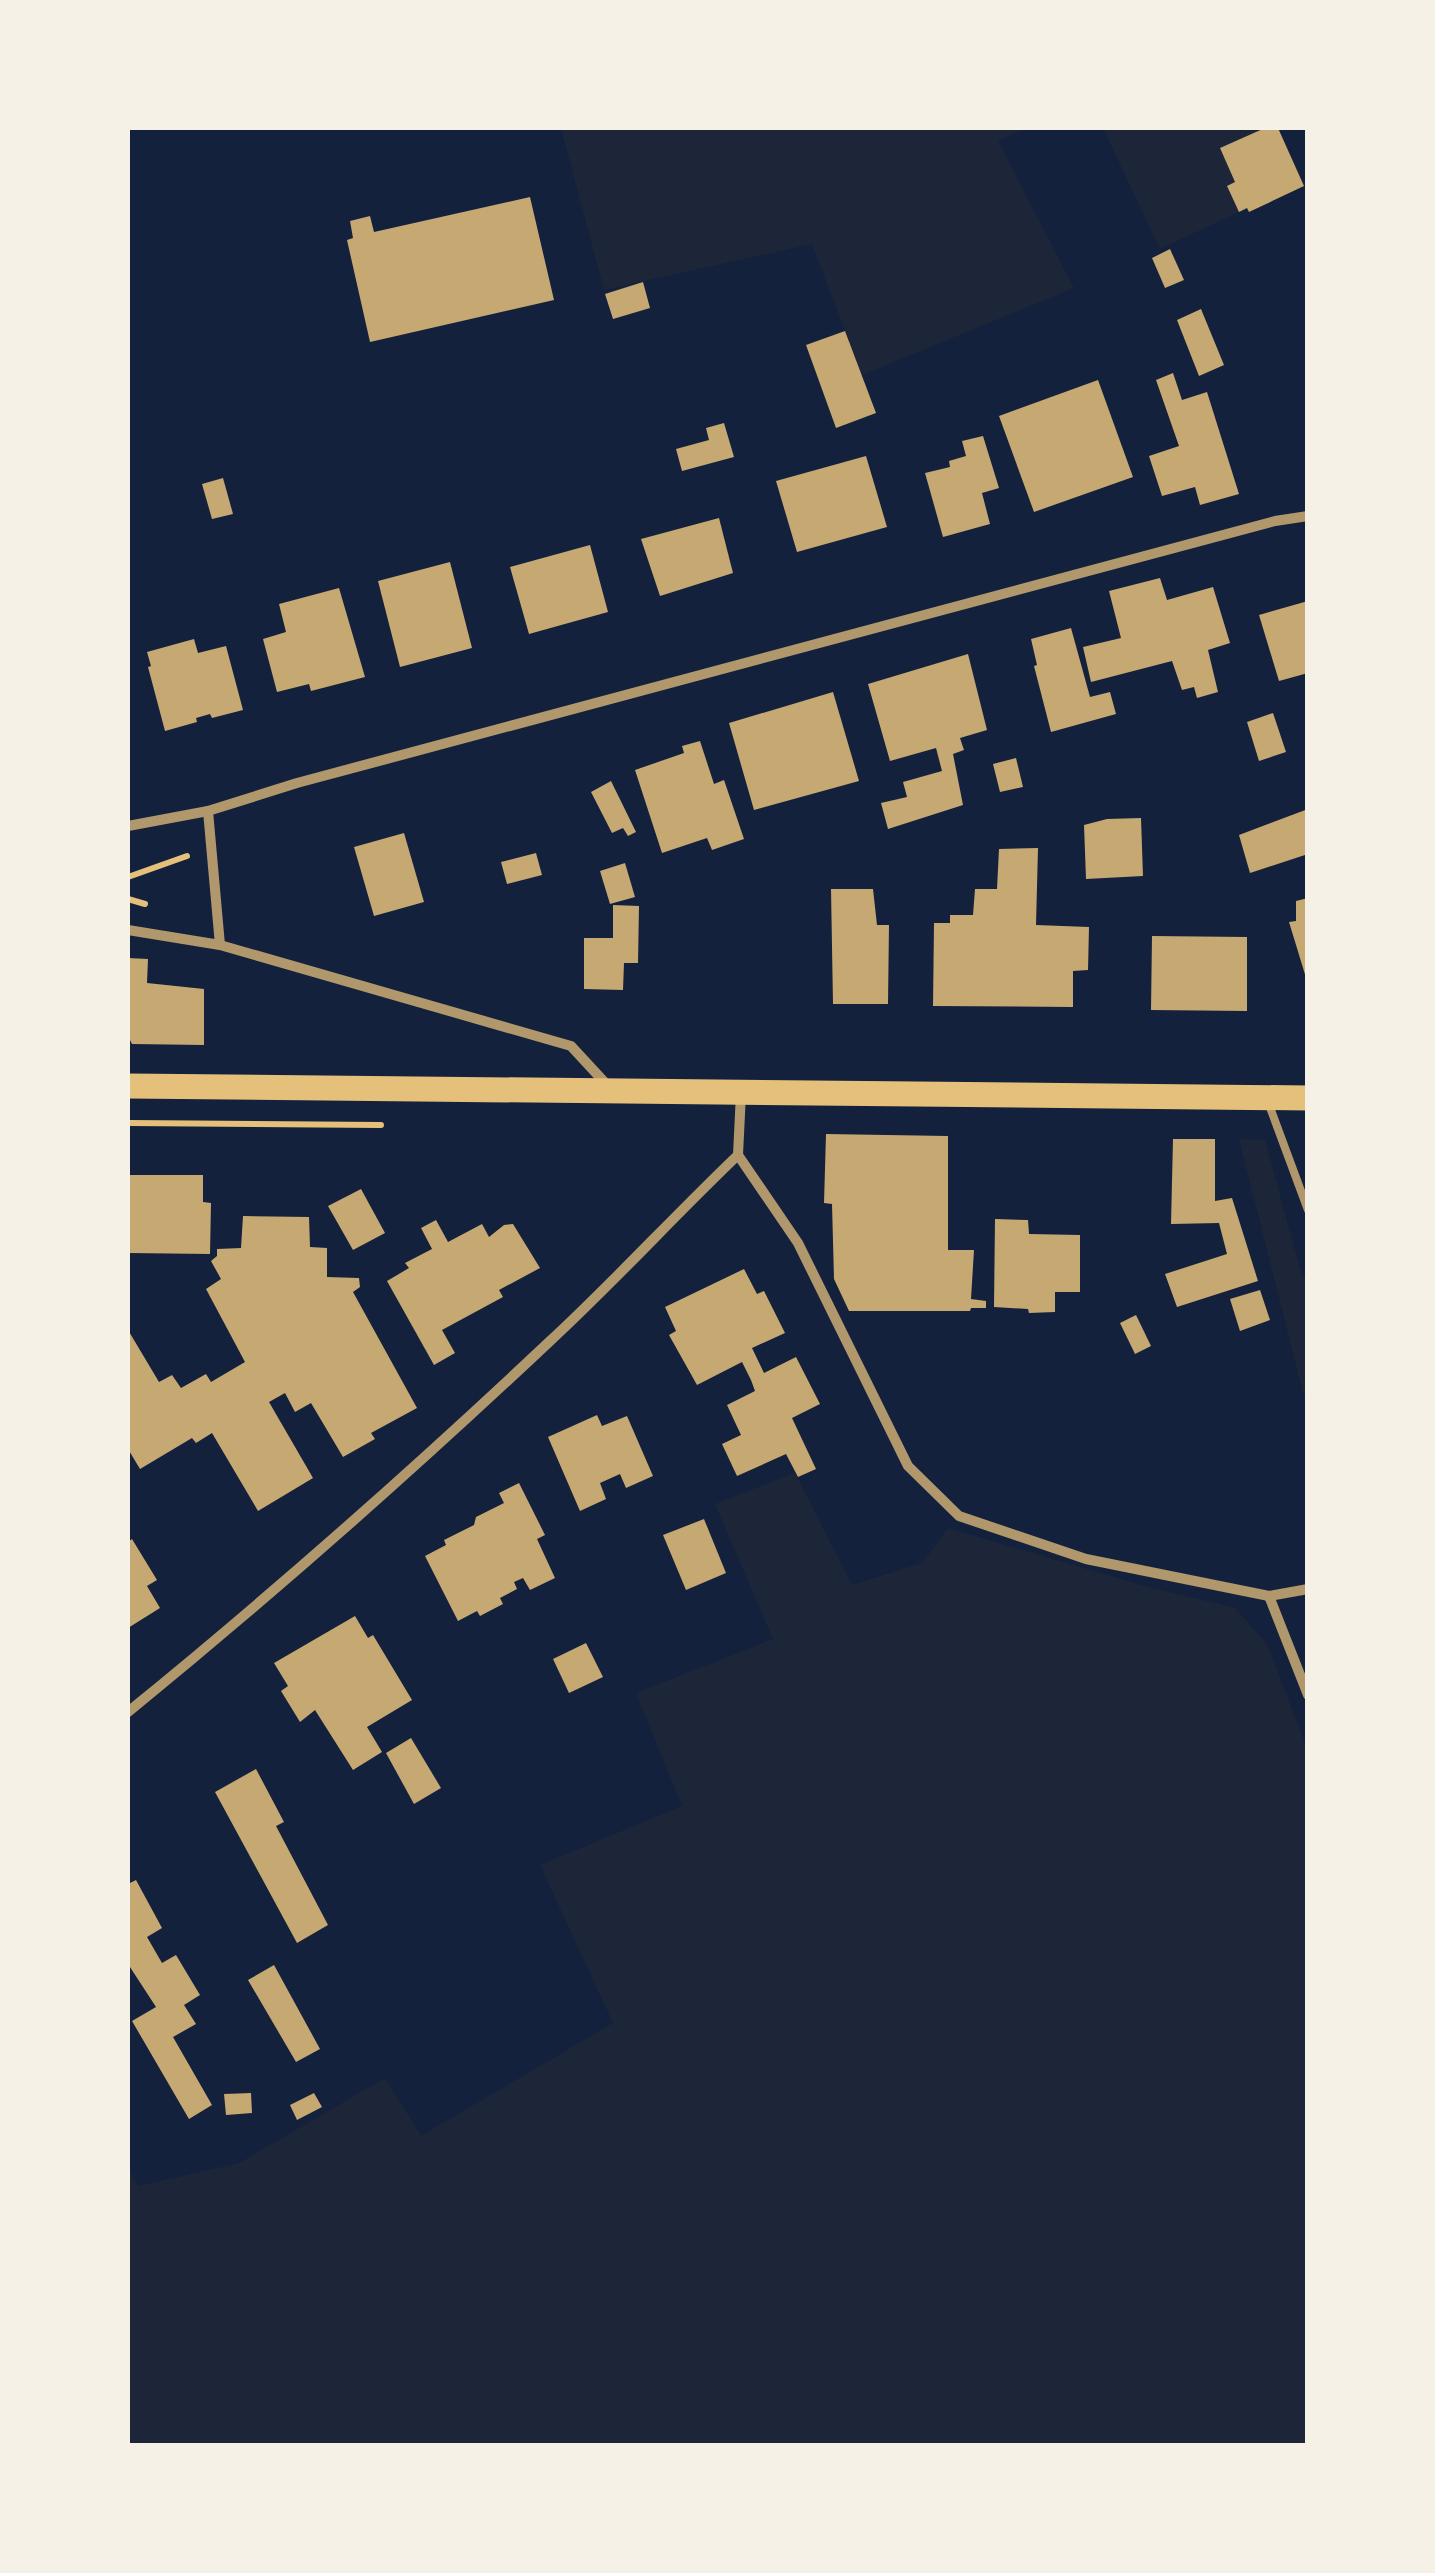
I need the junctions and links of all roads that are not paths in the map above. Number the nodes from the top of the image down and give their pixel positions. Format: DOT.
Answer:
graph roads {
  1 [pos="1308,516"];
  2 [pos="208,812"];
  3 [pos="128,826"];
  4 [pos="128,930"];
  5 [pos="220,946"];
  6 [pos="128,1086"];
  7 [pos="614,1092"];
  8 [pos="741,1092"];
  9 [pos="1267,1098"];
  10 [pos="1308,1098"];
  11 [pos="738,1155"];
  12 [pos="1308,1210"];
  13 [pos="1308,1589"];
  14 [pos="1269,1596"];
  15 [pos="1308,1695"];
  16 [pos="128,1712"];
  1 -- 2 [label="street"];
  2 -- 3 [label="street"];
  2 -- 5 [label="street"];
  4 -- 5 [label="street"];
  5 -- 7 [label="street"];
  6 -- 7 [label="main road"];
  7 -- 8 [label="main road"];
  8 -- 9 [label="main road"];
  8 -- 11 [label="street"];
  9 -- 10 [label="main road"];
  9 -- 12 [label="lane"];
  11 -- 14 [label="street"];
  11 -- 16 [label="street"];
  13 -- 14 [label="street"];
  14 -- 15 [label="street"];
}
